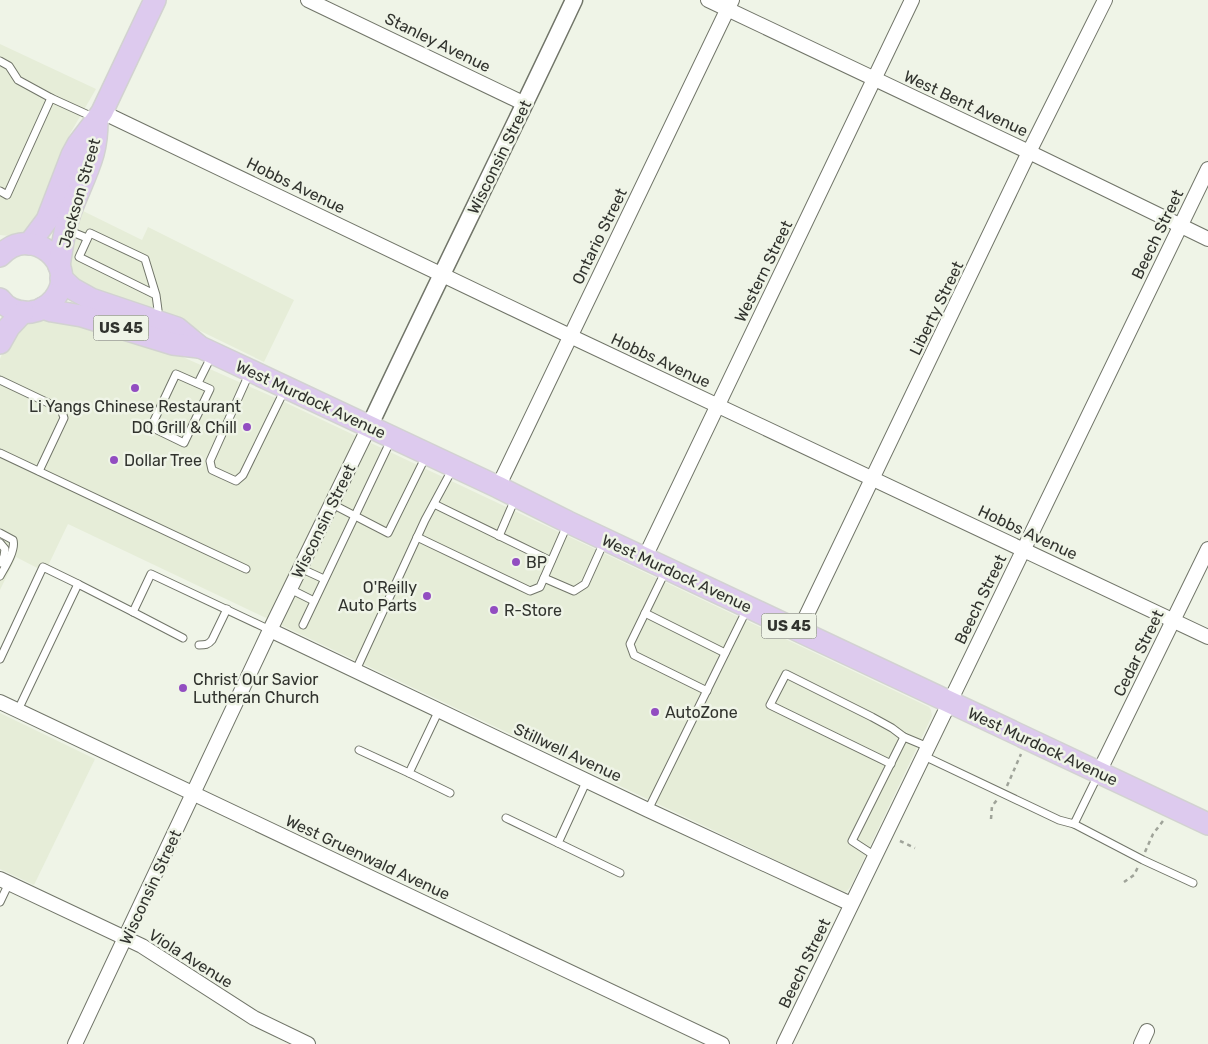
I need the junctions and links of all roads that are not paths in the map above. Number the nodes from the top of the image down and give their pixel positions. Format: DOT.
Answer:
graph roads {
  1 [pos="155,0"];
  2 [pos="308,0"];
  3 [pos="574,0"];
  4 [pos="708,0"];
  5 [pos="912,0"];
  6 [pos="1105,0"];
  7 [pos="730,5"];
  8 [pos="0,61"];
  9 [pos="874,79"];
  10 [pos="51,98"];
  11 [pos="525,104"];
  12 [pos="99,115"];
  13 [pos="1029,152"];
  14 [pos="1208,169"];
  15 [pos="0,191"];
  16 [pos="1180,226"];
  17 [pos="66,229"];
  18 [pos="87,238"];
  19 [pos="1208,239"];
  20 [pos="29,244"];
  21 [pos="0,256"];
  22 [pos="60,272"];
  23 [pos="442,274"];
  24 [pos="156,295"];
  25 [pos="0,299"];
  26 [pos="33,310"];
  27 [pos="154,320"];
  28 [pos="570,336"];
  29 [pos="0,343"];
  30 [pos="206,350"];
  31 [pos="250,371"];
  32 [pos="0,380"];
  33 [pos="198,383"];
  34 [pos="285,387"];
  35 [pos="717,406"];
  36 [pos="370,427"];
  37 [pos="392,437"];
  38 [pos="0,453"];
  39 [pos="427,454"];
  40 [pos="454,466"];
  41 [pos="39,471"];
  42 [pos="874,478"];
  43 [pos="507,491"];
  44 [pos="332,504"];
  45 [pos="434,504"];
  46 [pos="354,515"];
  47 [pos="568,522"];
  48 [pos="0,534"];
  49 [pos="499,536"];
  50 [pos="417,537"];
  51 [pos="606,539"];
  52 [pos="0,543"];
  53 [pos="1208,549"];
  54 [pos="1024,550"];
  55 [pos="645,557"];
  56 [pos="551,561"];
  57 [pos="0,565"];
  58 [pos="300,568"];
  59 [pos="667,568"];
  60 [pos="246,569"];
  61 [pos="0,576"];
  62 [pos="544,578"];
  63 [pos="324,579"];
  64 [pos="78,584"];
  65 [pos="290,589"];
  66 [pos="314,601"];
  67 [pos="748,606"];
  68 [pos="227,610"];
  69 [pos="133,612"];
  70 [pos="645,613"];
  71 [pos="1174,621"];
  72 [pos="303,625"];
  73 [pos="270,630"];
  74 [pos="799,631"];
  75 [pos="1208,637"];
  76 [pos="183,638"];
  77 [pos="199,645"];
  78 [pos="725,653"];
  79 [pos="0,659"];
  80 [pos="356,670"];
  81 [pos="707,691"];
  82 [pos="0,702"];
  83 [pos="949,702"];
  84 [pos="18,710"];
  85 [pos="439,710"];
  86 [pos="904,737"];
  87 [pos="359,750"];
  88 [pos="926,751"];
  89 [pos="891,764"];
  90 [pos="1099,772"];
  91 [pos="409,773"];
  92 [pos="587,780"];
  93 [pos="450,793"];
  94 [pos="194,794"];
  95 [pos="648,810"];
  96 [pos="506,818"];
  97 [pos="1074,824"];
  98 [pos="1208,824"];
  99 [pos="558,843"];
  100 [pos="875,856"];
  101 [pos="620,873"];
  102 [pos="4,881"];
  103 [pos="1193,883"];
  104 [pos="0,902"];
  105 [pos="852,904"];
  106 [pos="126,938"];
  107 [pos="1148,1031"];
  108 [pos="75,1044"];
  109 [pos="308,1044"];
  110 [pos="722,1044"];
  111 [pos="784,1044"];
  112 [pos="1141,1044"];
  1 -- 12 [label="main road, Jackson Street"];
  2 -- 11 [label="street, Stanley Avenue"];
  3 -- 11 [label="street, Wisconsin Street"];
  4 -- 7 [label="street, West Bent Avenue"];
  5 -- 9 [label="street, Western Street"];
  6 -- 13 [label="street, Liberty Street"];
  7 -- 9 [label="street, West Bent Avenue"];
  7 -- 28 [label="street, Ontario Street"];
  8 -- 10 [label="lane"];
  9 -- 13 [label="street, West Bent Avenue"];
  9 -- 35 [label="street, Western Street"];
  10 -- 12 [label="lane"];
  10 -- 15 [label="lane"];
  11 -- 23 [label="street, Wisconsin Street"];
  12 -- 17 [label="main road, Jackson Street"];
  12 -- 20 [label="main road, Jackson Street"];
  12 -- 23 [label="street, Hobbs Avenue"];
  13 -- 16 [label="street, West Bent Avenue"];
  13 -- 42 [label="street, Liberty Street"];
  14 -- 16 [label="street, Beech Street"];
  16 -- 19 [label="street, West Bent Avenue"];
  16 -- 54 [label="street, Beech Street"];
  17 -- 18 [label="lane"];
  17 -- 22 [label="main road, Jackson Street"];
  18 -- 24 [label="lane"];
  18 -- 24 [label="lane"];
  20 -- 21 [label="main road"];
  20 -- 22 [label="main road, West Murdock Avenue"];
  22 -- 26 [label="main road, Jackson Street"];
  22 -- 27 [label="main road, West Murdock Avenue / US 45"];
  23 -- 28 [label="street, Hobbs Avenue"];
  23 -- 36 [label="street, Wisconsin Street"];
  24 -- 27 [label="lane"];
  25 -- 26 [label="main road, West Murdock Avenue"];
  26 -- 29 [label="main road"];
  26 -- 30 [label="main road, West Murdock Avenue / US 45"];
  27 -- 30 [label="main road, West Murdock Avenue / US 45"];
  28 -- 35 [label="street, Hobbs Avenue"];
  28 -- 43 [label="street, Ontario Street"];
  30 -- 31 [label="main road, West Murdock Avenue / US 45"];
  30 -- 33 [label="lane"];
  31 -- 34 [label="main road, West Murdock Avenue / US 45"];
  31 -- 34 [label="lane"];
  32 -- 41 [label="lane"];
  33 -- 33 [label="lane"];
  34 -- 36 [label="main road, West Murdock Avenue / US 45"];
  35 -- 42 [label="street, Hobbs Avenue"];
  35 -- 55 [label="street, Western Street"];
  36 -- 37 [label="main road, West Murdock Avenue / US 45"];
  36 -- 44 [label="street, Wisconsin Street"];
  37 -- 39 [label="main road, West Murdock Avenue / US 45"];
  37 -- 46 [label="lane"];
  38 -- 41 [label="lane"];
  39 -- 40 [label="main road, West Murdock Avenue / US 45"];
  39 -- 46 [label="lane"];
  40 -- 43 [label="main road, West Murdock Avenue / US 45"];
  40 -- 45 [label="lane"];
  41 -- 60 [label="lane"];
  42 -- 54 [label="street, Hobbs Avenue"];
  42 -- 74 [label="street, Liberty Street"];
  43 -- 47 [label="main road, West Murdock Avenue / US 45"];
  43 -- 49 [label="lane"];
  44 -- 46 [label="lane"];
  44 -- 58 [label="street, Wisconsin Street"];
  45 -- 49 [label="lane"];
  45 -- 50 [label="lane"];
  46 -- 63 [label="lane"];
  47 -- 51 [label="main road, West Murdock Avenue / US 45"];
  47 -- 56 [label="lane"];
  48 -- 61 [label="lane"];
  49 -- 56 [label="lane"];
  50 -- 62 [label="lane"];
  50 -- 80 [label="lane"];
  51 -- 55 [label="main road, West Murdock Avenue / US 45"];
  51 -- 62 [label="lane"];
  52 -- 57 [label="lane"];
  53 -- 71 [label="street, Cedar Street"];
  54 -- 71 [label="street, Hobbs Avenue"];
  54 -- 83 [label="street, Beech Street"];
  55 -- 59 [label="main road, West Murdock Avenue / US 45"];
  56 -- 62 [label="lane"];
  58 -- 63 [label="lane"];
  58 -- 65 [label="street, Wisconsin Street"];
  59 -- 67 [label="main road, West Murdock Avenue / US 45"];
  59 -- 70 [label="lane"];
  63 -- 66 [label="lane"];
  64 -- 69 [label="lane"];
  64 -- 79 [label="lane"];
  64 -- 84 [label="lane"];
  65 -- 66 [label="lane"];
  65 -- 73 [label="street, Wisconsin Street"];
  66 -- 72 [label="lane"];
  67 -- 74 [label="main road, West Murdock Avenue / US 45"];
  67 -- 78 [label="lane"];
  68 -- 69 [label="lane"];
  68 -- 73 [label="lane"];
  68 -- 77 [label="lane"];
  69 -- 76 [label="lane"];
  70 -- 78 [label="lane"];
  70 -- 81 [label="lane"];
  71 -- 75 [label="street, Hobbs Avenue"];
  71 -- 90 [label="street, Cedar Street"];
  73 -- 80 [label="street, Stillwell Avenue"];
  73 -- 94 [label="street, Wisconsin Street"];
  74 -- 83 [label="main road, West Murdock Avenue / US 45"];
  78 -- 81 [label="lane"];
  80 -- 85 [label="street, Stillwell Avenue"];
  81 -- 95 [label="lane"];
  82 -- 84 [label="street, West Gruenwald Avenue"];
  83 -- 88 [label="street, Beech Street"];
  83 -- 90 [label="main road, West Murdock Avenue / US 45"];
  84 -- 94 [label="street, West Gruenwald Avenue"];
  85 -- 91 [label="lane"];
  85 -- 92 [label="street, Stillwell Avenue"];
  86 -- 88 [label="lane"];
  86 -- 89 [label="lane"];
  86 -- 89 [label="lane"];
  87 -- 91 [label="lane"];
  88 -- 97 [label="lane"];
  88 -- 100 [label="street, Beech Street"];
  89 -- 100 [label="lane"];
  90 -- 97 [label="lane"];
  90 -- 98 [label="main road, West Murdock Avenue / US 45"];
  91 -- 93 [label="lane"];
  92 -- 95 [label="street, Stillwell Avenue"];
  92 -- 99 [label="lane"];
  94 -- 106 [label="street, Wisconsin Street"];
  94 -- 110 [label="street, West Gruenwald Avenue"];
  95 -- 105 [label="street, Stillwell Avenue"];
  96 -- 99 [label="lane"];
  97 -- 103 [label="lane"];
  99 -- 101 [label="lane"];
  100 -- 105 [label="street, Beech Street"];
  102 -- 104 [label="lane"];
  102 -- 106 [label="street, Viola Avenue"];
  105 -- 111 [label="street, Beech Street"];
  106 -- 108 [label="street, Wisconsin Street"];
  106 -- 109 [label="street, Viola Avenue"];
  107 -- 112 [label="street"];
}
